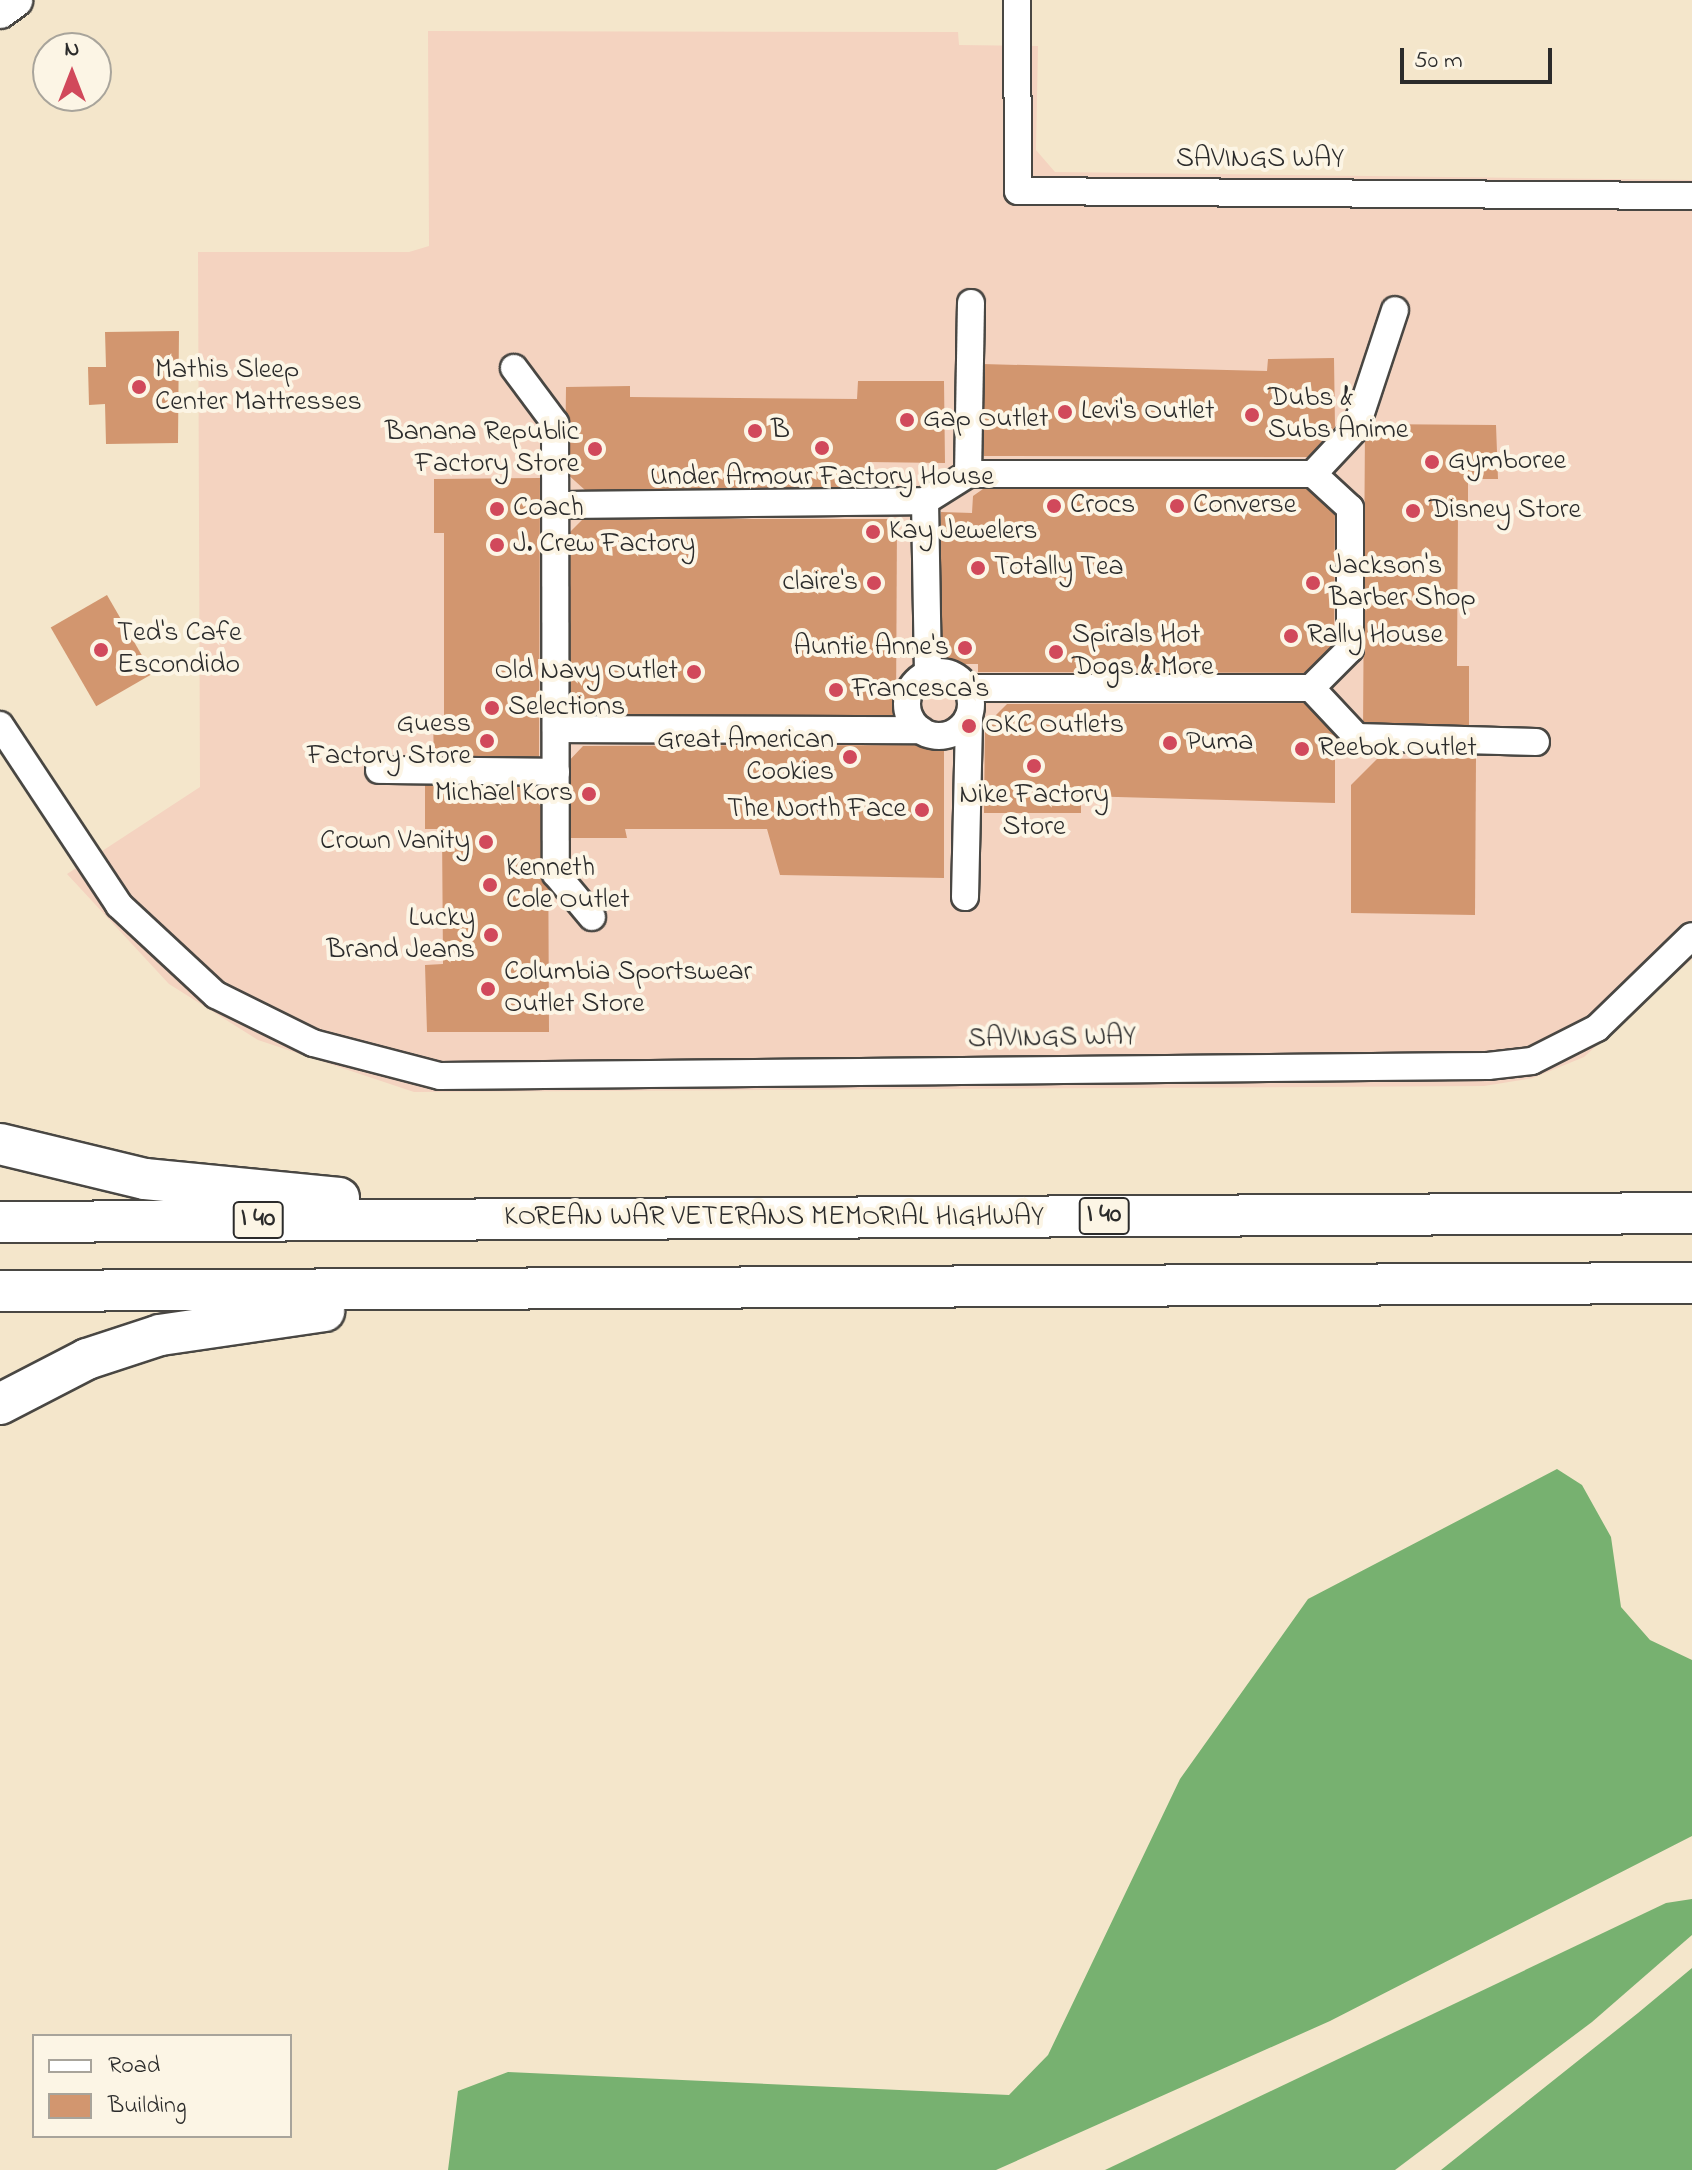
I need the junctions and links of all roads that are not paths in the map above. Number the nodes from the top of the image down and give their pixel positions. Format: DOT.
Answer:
graph roads {
  1 [pos="15,0"];
  2 [pos="1017,0"];
  3 [pos="0,11"];
  4 [pos="1692,196"];
  5 [pos="971,303"];
  6 [pos="1395,310"];
  7 [pos="514,368"];
  8 [pos="968,474"];
  9 [pos="1313,474"];
  10 [pos="925,501"];
  11 [pos="556,505"];
  12 [pos="928,674"];
  13 [pos="967,688"];
  14 [pos="1311,688"];
  15 [pos="969,716"];
  16 [pos="0,725"];
  17 [pos="556,729"];
  18 [pos="921,730"];
  19 [pos="1536,742"];
  20 [pos="379,770"];
  21 [pos="556,772"];
  22 [pos="965,897"];
  23 [pos="592,917"];
  24 [pos="1692,936"];
  25 [pos="0,1144"];
  26 [pos="1692,1213"];
  27 [pos="516,1219"];
  28 [pos="0,1222"];
  29 [pos="1692,1283"];
  30 [pos="494,1289"];
  31 [pos="0,1291"];
  32 [pos="0,1404"];
  1 -- 3 [label="main road"];
  2 -- 4 [label="street, SAVINGS WAY"];
  5 -- 8 [label="street"];
  6 -- 9 [label="street"];
  7 -- 11 [label="street"];
  8 -- 9 [label="street"];
  8 -- 10 [label="street"];
  9 -- 14 [label="street"];
  10 -- 11 [label="street"];
  10 -- 12 [label="street"];
  11 -- 17 [label="street"];
  12 -- 13 [label="street"];
  12 -- 18 [label="street"];
  13 -- 14 [label="street"];
  13 -- 15 [label="street"];
  14 -- 19 [label="street"];
  15 -- 18 [label="street"];
  15 -- 22 [label="street"];
  16 -- 24 [label="street, SAVINGS WAY"];
  17 -- 18 [label="street"];
  17 -- 21 [label="street"];
  20 -- 21 [label="street"];
  21 -- 23 [label="street"];
  25 -- 27 [label="highway"];
  26 -- 27 [label="highway, KOREAN WAR VETERANS MEMORIAL HIGHWAY / I 40"];
  27 -- 28 [label="highway, KOREAN WAR VETERANS MEMORIAL HIGHWAY / I 40"];
  29 -- 30 [label="highway"];
  30 -- 31 [label="highway"];
  30 -- 32 [label="highway"];
}
